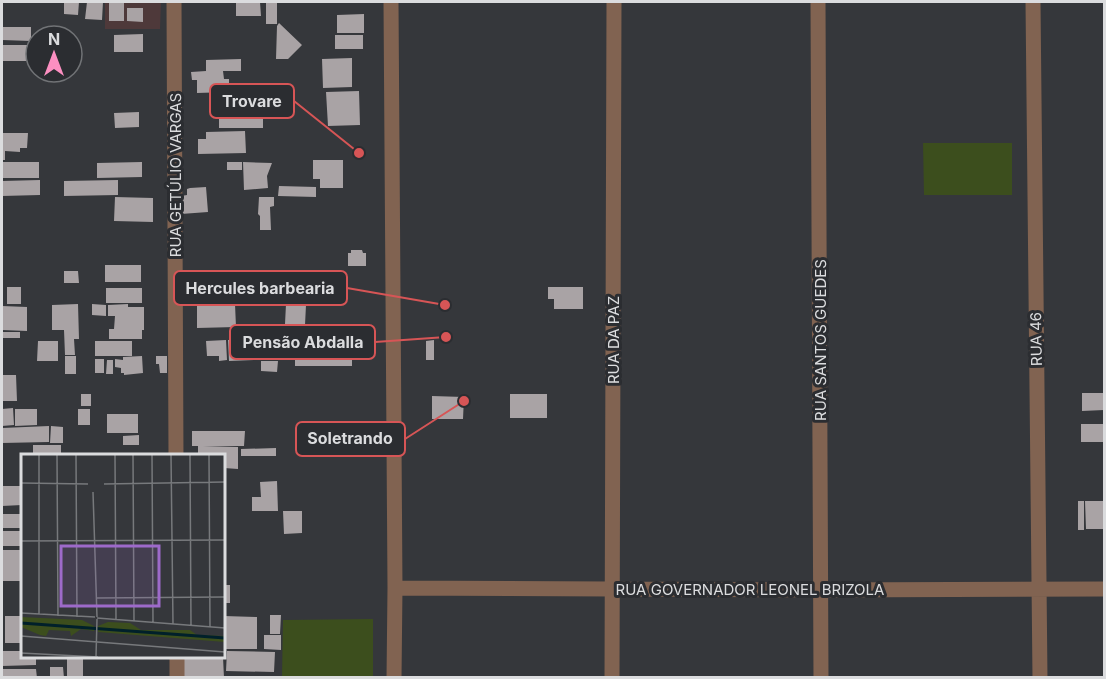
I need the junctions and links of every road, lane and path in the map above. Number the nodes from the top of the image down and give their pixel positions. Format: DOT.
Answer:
graph roads {
  1 [pos="174,2"];
  2 [pos="391,2"];
  3 [pos="614,2"];
  4 [pos="818,2"];
  5 [pos="1033,2"];
  6 [pos="176,454"];
  7 [pos="395,588"];
  8 [pos="612,588"];
  9 [pos="1104,589"];
  10 [pos="821,590"];
  11 [pos="1039,590"];
  12 [pos="177,658"];
  13 [pos="177,678"];
  14 [pos="394,678"];
  15 [pos="612,678"];
  16 [pos="822,678"];
  17 [pos="1040,678"];
  1 -- 6 [label="street, RUA GETÚLIO VARGAS"];
  2 -- 7 [label="street"];
  3 -- 8 [label="street, RUA DA PAZ"];
  4 -- 10 [label="street, RUA SANTOS GUEDES"];
  5 -- 11 [label="street, RUA 46"];
  7 -- 8 [label="street, RUA GOVERNADOR LEONEL BRIZOLA"];
  7 -- 14 [label="street"];
  8 -- 10 [label="street, RUA GOVERNADOR LEONEL BRIZOLA"];
  8 -- 15 [label="street, RUA DA PAZ"];
  9 -- 11 [label="street, RUA GOVERNADOR LEONEL BRIZOLA"];
  10 -- 11 [label="street, RUA GOVERNADOR LEONEL BRIZOLA"];
  10 -- 16 [label="street, RUA SANTOS GUEDES"];
  11 -- 17 [label="street, RUA 46"];
  12 -- 13 [label="street"];
}
